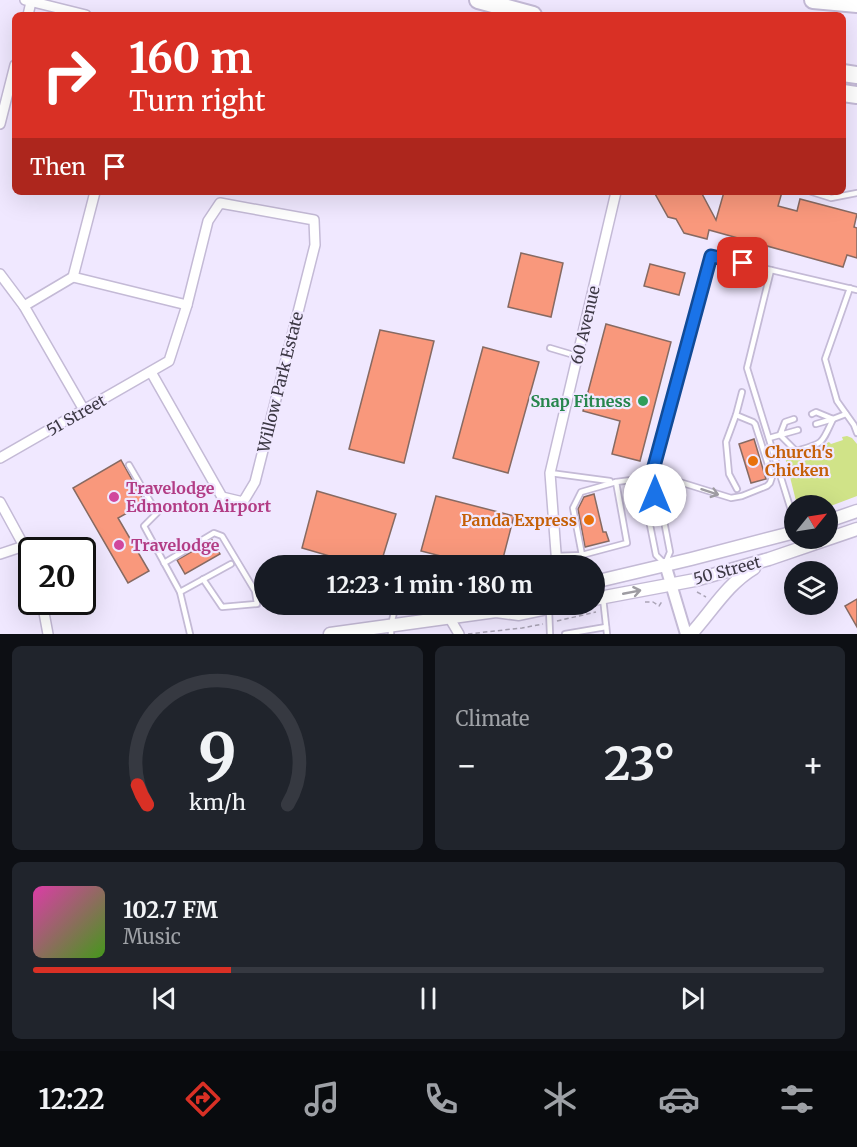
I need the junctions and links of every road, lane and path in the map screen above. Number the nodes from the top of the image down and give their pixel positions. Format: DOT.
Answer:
graph roads {
  1 [pos="813,0"];
  2 [pos="28,1"];
  3 [pos="486,2"];
  4 [pos="857,4"];
  5 [pos="74,12"];
  6 [pos="515,12"];
  7 [pos="522,12"];
  8 [pos="12,77"];
  9 [pos="0,124"];
  10 [pos="857,193"];
  11 [pos="94,195"];
  12 [pos="615,195"];
  13 [pos="822,195"];
  14 [pos="771,270"];
  15 [pos="0,274"];
  16 [pos="74,277"];
  17 [pos="850,288"];
  18 [pos="857,290"];
  19 [pos="188,305"];
  20 [pos="24,306"];
  21 [pos="550,348"];
  22 [pos="578,356"];
  23 [pos="151,372"];
  24 [pos="742,392"];
  25 [pos="84,411"];
  26 [pos="812,414"];
  27 [pos="846,414"];
  28 [pos="736,415"];
  29 [pos="795,419"];
  30 [pos="833,419"];
  31 [pos="816,424"];
  32 [pos="855,427"];
  33 [pos="798,430"];
  34 [pos="857,433"];
  35 [pos="780,435"];
  36 [pos="769,438"];
  37 [pos="0,458"];
  38 [pos="129,465"];
  39 [pos="550,473"];
  40 [pos="654,477"];
  41 [pos="616,482"];
  42 [pos="737,489"];
  43 [pos="786,495"];
  44 [pos="0,502"];
  45 [pos="857,511"];
  46 [pos="656,513"];
  47 [pos="838,517"];
  48 [pos="857,529"];
  49 [pos="784,535"];
  50 [pos="19,537"];
  51 [pos="18,548"];
  52 [pos="0,554"];
  53 [pos="556,555"];
  54 [pos="582,555"];
  55 [pos="769,558"];
  56 [pos="164,563"];
  57 [pos="231,564"];
  58 [pos="666,564"];
  59 [pos="203,579"];
  60 [pos="605,579"];
  61 [pos="671,584"];
  62 [pos="180,592"];
  63 [pos="697,592"];
  64 [pos="663,600"];
  65 [pos="605,601"];
  66 [pos="712,601"];
  67 [pos="641,602"];
  68 [pos="44,615"];
  69 [pos="394,615"];
  70 [pos="465,615"];
  71 [pos="550,615"];
  72 [pos="568,615"];
  73 [pos="603,615"];
  74 [pos="449,617"];
  75 [pos="550,622"];
  76 [pos="606,627"];
  77 [pos="391,630"];
  78 [pos="48,634"];
  79 [pos="190,634"];
  80 [pos="330,634"];
  81 [pos="459,634"];
  82 [pos="466,634"];
  83 [pos="550,634"];
  84 [pos="565,634"];
  85 [pos="607,634"];
  86 [pos="686,634"];
  87 [pos="691,634"];
  1 -- 4 [label="highway"];
  2 -- 5 [label="street"];
  3 -- 6 [label="highway"];
  3 -- 7 [label="highway"];
  8 -- 9 [label="street"];
  10 -- 13 [label="lane"];
  11 -- 16 [label="street"];
  12 -- 22 [label="street, 60 Avenue"];
  14 -- 17 [label="lane"];
  14 -- 36 [label="lane"];
  14 -- 40 [label="lane"];
  15 -- 20 [label="street"];
  16 -- 19 [label="street"];
  16 -- 20 [label="street"];
  17 -- 18 [label="lane"];
  17 -- 27 [label="lane"];
  19 -- 23 [label="street, Willow Park Estate"];
  19 -- 23 [label="street, Willow Park Estate"];
  20 -- 25 [label="street"];
  21 -- 22 [label="lane"];
  22 -- 39 [label="street, 60 Avenue"];
  23 -- 25 [label="street, 51 Street"];
  24 -- 28 [label="lane"];
  25 -- 37 [label="street, 51 Street"];
  26 -- 30 [label="lane"];
  27 -- 30 [label="lane"];
  27 -- 32 [label="lane"];
  40 -- 28 [label="lane, one-way"];
  28 -- 42 [label="lane"];
  29 -- 35 [label="lane"];
  30 -- 31 [label="lane"];
  30 -- 35 [label="lane"];
  32 -- 34 [label="lane"];
  33 -- 35 [label="lane"];
  35 -- 36 [label="lane"];
  36 -- 43 [label="lane"];
  38 -- 56 [label="lane"];
  39 -- 41 [label="lane"];
  39 -- 53 [label="street, 60 Avenue"];
  40 -- 41 [label="lane"];
  40 -- 46 [label="lane"];
  41 -- 54 [label="lane"];
  41 -- 54 [label="lane"];
  44 -- 50 [label="street"];
  45 -- 47 [label="main road"];
  46 -- 58 [label="lane"];
  46 -- 58 [label="lane"];
  48 -- 55 [label="main road, 50 Street"];
  49 -- 58 [label="main road, 50 Street"];
  51 -- 52 [label="street"];
  55 -- 61 [label="main road, 50 Street"];
  55 -- 87 [label="main road"];
  56 -- 59 [label="lane"];
  56 -- 62 [label="lane"];
  57 -- 59 [label="lane"];
  58 -- 60 [label="main road, 50 Street"];
  58 -- 61 [label="street"];
  59 -- 62 [label="lane"];
  65 -- 61 [label="main road, 50 Street, one-way"];
  61 -- 86 [label="street"];
  62 -- 79 [label="lane"];
  63 -- 66 [label="path"];
  64 -- 67 [label="path"];
  68 -- 78 [label="street"];
  69 -- 77 [label="lane"];
  70 -- 74 [label="main road"];
  71 -- 75 [label="lane"];
  72 -- 75 [label="path"];
  73 -- 76 [label="lane"];
  74 -- 77 [label="main road"];
  74 -- 81 [label="street"];
  75 -- 82 [label="path"];
  75 -- 83 [label="lane"];
  76 -- 84 [label="lane"];
  76 -- 85 [label="lane"];
  77 -- 80 [label="main road"];
}
